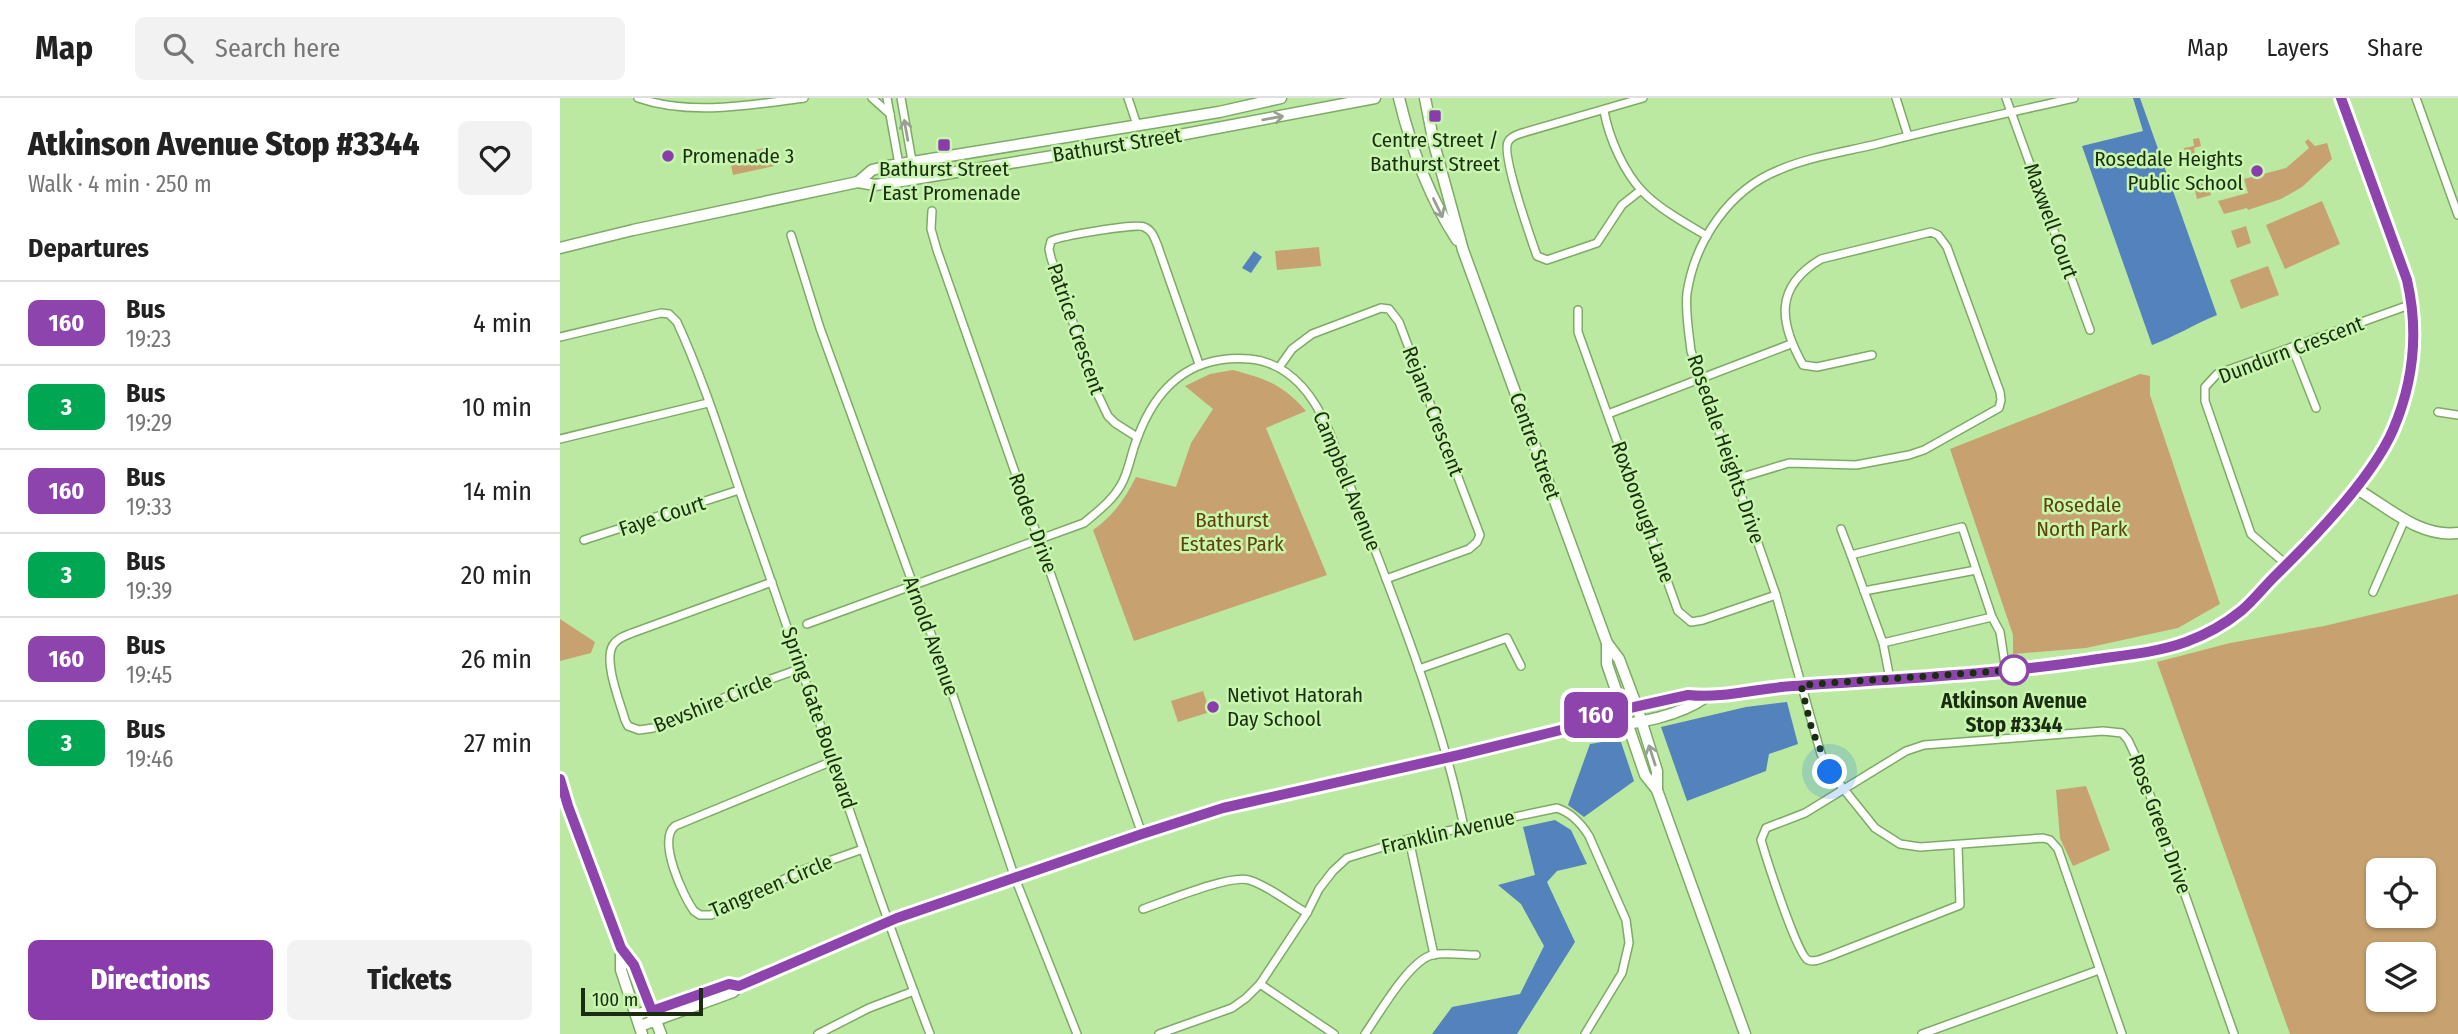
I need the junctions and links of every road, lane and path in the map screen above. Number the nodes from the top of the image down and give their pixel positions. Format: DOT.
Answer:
graph roads {
  1 [pos="638,98"];
  2 [pos="804,98"];
  3 [pos="872,98"];
  4 [pos="887,98"];
  5 [pos="901,98"];
  6 [pos="1128,98"];
  7 [pos="1281,98"];
  8 [pos="1375,98"];
  9 [pos="1399,98"];
  10 [pos="1425,98"];
  11 [pos="1643,98"];
  12 [pos="1896,98"];
  13 [pos="2006,98"];
  14 [pos="2074,98"];
  15 [pos="2341,98"];
  16 [pos="2416,98"];
  17 [pos="1604,111"];
  18 [pos="2011,113"];
  19 [pos="891,114"];
  20 [pos="1137,125"];
  21 [pos="1908,136"];
  22 [pos="912,162"];
  23 [pos="900,164"];
  24 [pos="915,178"];
  25 [pos="902,181"];
  26 [pos="858,182"];
  27 [pos="1641,190"];
  28 [pos="932,211"];
  29 [pos="2458,215"];
  30 [pos="791,235"];
  31 [pos="1707,236"];
  32 [pos="560,248"];
  33 [pos="1463,250"];
  34 [pos="2412,304"];
  35 [pos="1578,310"];
  36 [pos="2090,330"];
  37 [pos="560,337"];
  38 [pos="1791,344"];
  39 [pos="2292,347"];
  40 [pos="1872,355"];
  41 [pos="1199,364"];
  42 [pos="1280,366"];
  43 [pos="1701,380"];
  44 [pos="708,403"];
  45 [pos="2316,408"];
  46 [pos="2438,412"];
  47 [pos="1608,414"];
  48 [pos="2458,415"];
  49 [pos="1137,437"];
  50 [pos="560,439"];
  51 [pos="1736,479"];
  52 [pos="2355,488"];
  53 [pos="739,490"];
  54 [pos="2405,519"];
  55 [pos="1841,529"];
  56 [pos="2458,533"];
  57 [pos="1039,538"];
  58 [pos="584,540"];
  59 [pos="1851,555"];
  60 [pos="2287,565"];
  61 [pos="1976,570"];
  62 [pos="1386,579"];
  63 [pos="772,582"];
  64 [pos="913,585"];
  65 [pos="1864,591"];
  66 [pos="2373,592"];
  67 [pos="1776,595"];
  68 [pos="1992,617"];
  69 [pos="807,624"];
  70 [pos="1607,643"];
  71 [pos="1883,643"];
  72 [pos="1521,666"];
  73 [pos="802,668"];
  74 [pos="1419,669"];
  75 [pos="2006,671"];
  76 [pos="1890,679"];
  77 [pos="1801,685"];
  78 [pos="1706,697"];
  79 [pos="1637,707"];
  80 [pos="1623,710"];
  81 [pos="1642,721"];
  82 [pos="1628,723"];
  83 [pos="1569,728"];
  84 [pos="1448,757"];
  85 [pos="835,760"];
  86 [pos="560,779"];
  87 [pos="1657,790"];
  88 [pos="1844,790"];
  89 [pos="1464,827"];
  90 [pos="1142,834"];
  91 [pos="1409,839"];
  92 [pos="1958,846"];
  93 [pos="863,849"];
  94 [pos="1015,878"];
  95 [pos="1143,909"];
  96 [pos="1307,913"];
  97 [pos="889,922"];
  98 [pos="621,948"];
  99 [pos="1433,955"];
  100 [pos="1476,955"];
  101 [pos="2099,970"];
  102 [pos="1260,984"];
  103 [pos="739,986"];
  104 [pos="914,991"];
  105 [pos="652,1011"];
  106 [pos="636,1015"];
  107 [pos="656,1021"];
  108 [pos="641,1030"];
  109 [pos="661,1034"];
  110 [pos="818,1034"];
  111 [pos="930,1034"];
  112 [pos="1077,1034"];
  113 [pos="1159,1034"];
  114 [pos="1334,1034"];
  115 [pos="1365,1034"];
  116 [pos="1585,1034"];
  117 [pos="1745,1034"];
  118 [pos="1922,1034"];
  119 [pos="2122,1034"];
  120 [pos="2234,1034"];
  1 -- 2 [label="street"];
  3 -- 19 [label="street"];
  4 -- 19 [label="street"];
  22 -- 5 [label="street, one-way"];
  6 -- 20 [label="street"];
  7 -- 20 [label="street, Bathurst Street"];
  24 -- 8 [label="street, Bathurst Street, one-way"];
  9 -- 33 [label="street, Centre Street, one-way"];
  10 -- 33 [label="street, Centre Street"];
  11 -- 17 [label="street"];
  12 -- 21 [label="street"];
  13 -- 18 [label="street, Maxwell Court"];
  14 -- 18 [label="street, Rosedale Heights Drive"];
  15 -- 34 [label="street"];
  16 -- 29 [label="street"];
  17 -- 27 [label="street"];
  17 -- 27 [label="street"];
  18 -- 21 [label="street, Rosedale Heights Drive"];
  18 -- 36 [label="street, Maxwell Court"];
  19 -- 23 [label="street"];
  20 -- 22 [label="street, Bathurst Street"];
  21 -- 31 [label="street, Rosedale Heights Drive"];
  22 -- 23 [label="street, Bathurst Street"];
  22 -- 24 [label="street"];
  23 -- 25 [label="street"];
  23 -- 26 [label="street, Bathurst Street"];
  24 -- 25 [label="street, Bathurst Street"];
  25 -- 26 [label="street, Bathurst Street"];
  26 -- 32 [label="street, Bathurst Street"];
  27 -- 31 [label="street"];
  28 -- 57 [label="street, Rodeo Drive"];
  30 -- 64 [label="street, Arnold Avenue"];
  31 -- 43 [label="street, Rosedale Heights Drive"];
  33 -- 70 [label="street, Centre Street"];
  34 -- 39 [label="street, Dundurn Crescent"];
  34 -- 52 [label="street"];
  35 -- 47 [label="street, Roxborough Lane"];
  37 -- 44 [label="street, Spring Gate Boulevard"];
  38 -- 40 [label="street"];
  38 -- 43 [label="street"];
  38 -- 51 [label="street"];
  39 -- 45 [label="street"];
  39 -- 60 [label="street, Dundurn Crescent"];
  41 -- 42 [label="street"];
  41 -- 49 [label="street"];
  41 -- 49 [label="street, Patrice Crescent"];
  42 -- 62 [label="street, Campbell Avenue"];
  42 -- 62 [label="street, Rejane Crescent"];
  43 -- 47 [label="street"];
  43 -- 51 [label="street, Rosedale Heights Drive"];
  44 -- 50 [label="street"];
  44 -- 53 [label="street, Spring Gate Boulevard"];
  46 -- 48 [label="street"];
  47 -- 67 [label="street, Roxborough Lane"];
  49 -- 57 [label="street"];
  51 -- 67 [label="street, Rosedale Heights Drive"];
  52 -- 54 [label="street"];
  52 -- 60 [label="street"];
  53 -- 58 [label="street, Faye Court"];
  53 -- 63 [label="street, Spring Gate Boulevard"];
  54 -- 56 [label="street"];
  54 -- 66 [label="street"];
  55 -- 59 [label="street"];
  57 -- 64 [label="street"];
  57 -- 90 [label="street, Rodeo Drive"];
  59 -- 61 [label="street"];
  59 -- 65 [label="street"];
  60 -- 75 [label="street"];
  61 -- 65 [label="street"];
  61 -- 68 [label="street"];
  62 -- 74 [label="street, Campbell Avenue"];
  63 -- 73 [label="street, Spring Gate Boulevard"];
  63 -- 73 [label="street, Bevshire Circle"];
  64 -- 69 [label="street"];
  64 -- 94 [label="street, Arnold Avenue"];
  65 -- 71 [label="street"];
  67 -- 77 [label="street, Rosedale Heights Drive"];
  68 -- 71 [label="street"];
  68 -- 75 [label="street"];
  70 -- 79 [label="street, Centre Street"];
  70 -- 80 [label="street, Centre Street"];
  71 -- 76 [label="street"];
  72 -- 74 [label="street"];
  73 -- 85 [label="street, Spring Gate Boulevard"];
  74 -- 84 [label="street, Campbell Avenue"];
  75 -- 76 [label="street"];
  76 -- 77 [label="street"];
  77 -- 78 [label="street"];
  77 -- 88 [label="street, Rosedale Heights Drive"];
  78 -- 79 [label="street"];
  78 -- 81 [label="street"];
  79 -- 80 [label="street"];
  79 -- 81 [label="street, Centre Street"];
  80 -- 82 [label="street, Centre Street"];
  80 -- 83 [label="street"];
  81 -- 82 [label="street"];
  87 -- 81 [label="street, Centre Street, one-way"];
  82 -- 83 [label="street"];
  82 -- 87 [label="street, Centre Street"];
  83 -- 84 [label="street"];
  84 -- 89 [label="street, Campbell Avenue"];
  84 -- 90 [label="street"];
  85 -- 93 [label="street, Spring Gate Boulevard"];
  85 -- 93 [label="street, Tangreen Circle"];
  86 -- 98 [label="street"];
  87 -- 117 [label="street, Centre Street"];
  88 -- 92 [label="street, Rosedale Heights Drive"];
  88 -- 92 [label="street"];
  88 -- 120 [label="street, Rose Green Drive"];
  89 -- 91 [label="street, Franklin Avenue"];
  89 -- 116 [label="street, Franklin Avenue"];
  90 -- 94 [label="street"];
  91 -- 96 [label="street, Franklin Avenue"];
  91 -- 99 [label="street"];
  92 -- 101 [label="street, Rosedale Heights Drive"];
  93 -- 97 [label="street, Spring Gate Boulevard"];
  94 -- 97 [label="street"];
  94 -- 112 [label="street, Arnold Avenue"];
  95 -- 96 [label="street"];
  96 -- 102 [label="street, Franklin Avenue"];
  97 -- 103 [label="street"];
  97 -- 104 [label="street, Spring Gate Boulevard"];
  98 -- 105 [label="street"];
  98 -- 106 [label="street"];
  99 -- 100 [label="street"];
  99 -- 115 [label="street"];
  101 -- 118 [label="street"];
  101 -- 119 [label="street"];
  102 -- 113 [label="street, Franklin Avenue"];
  102 -- 114 [label="street"];
  103 -- 105 [label="street"];
  103 -- 107 [label="street"];
  104 -- 110 [label="street"];
  104 -- 111 [label="street, Spring Gate Boulevard"];
  105 -- 106 [label="street"];
  105 -- 107 [label="street"];
  106 -- 108 [label="street"];
  107 -- 108 [label="street"];
  107 -- 109 [label="street"];
}
